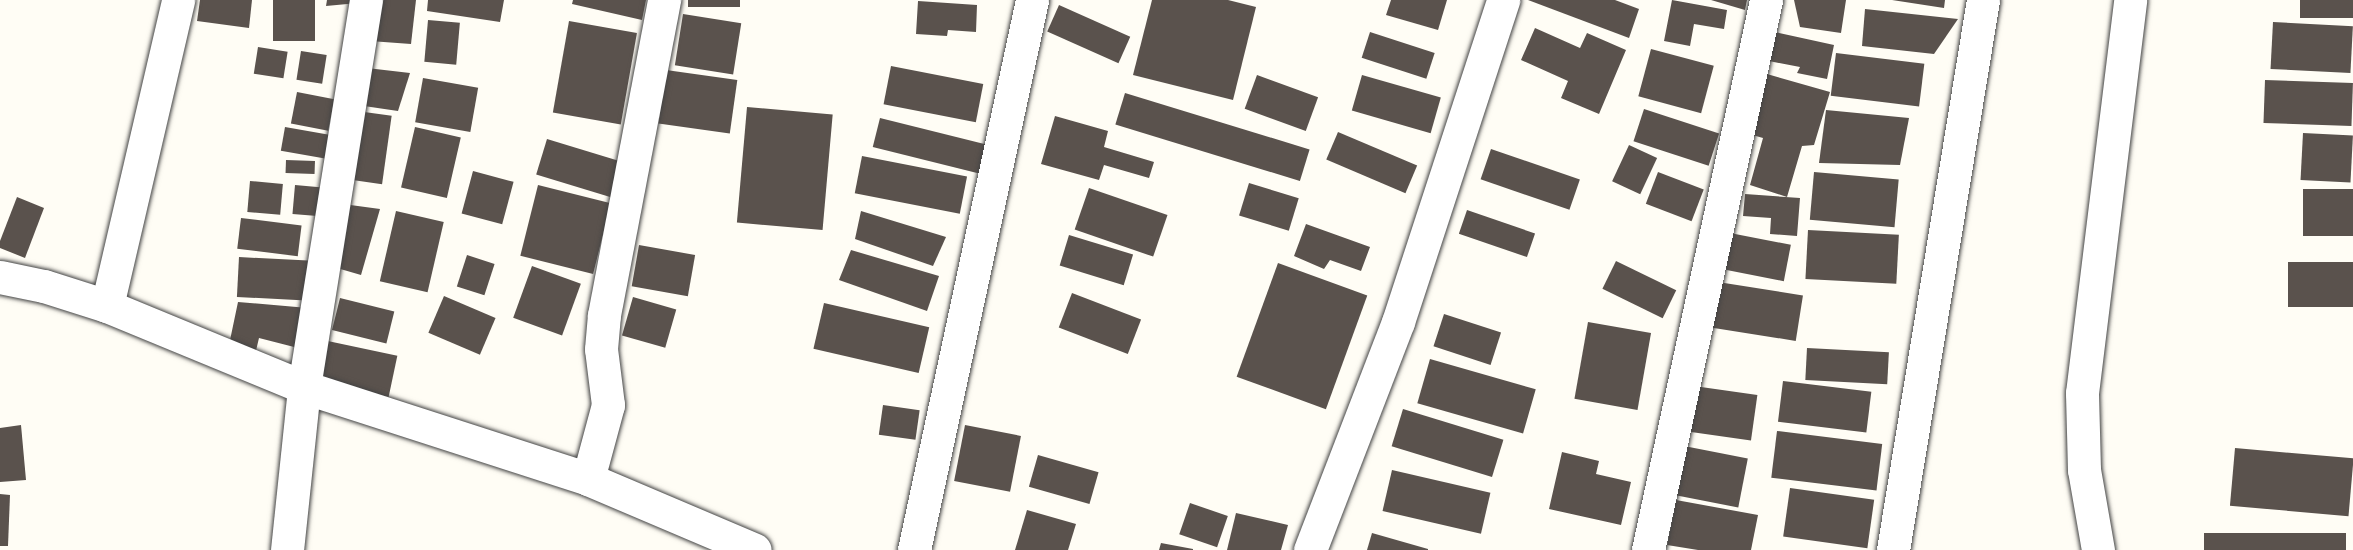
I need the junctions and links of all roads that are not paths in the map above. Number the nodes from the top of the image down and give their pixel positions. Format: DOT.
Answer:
graph roads {
  1 [pos="178,0"];
  2 [pos="366,0"];
  3 [pos="664,0"];
  4 [pos="1032,0"];
  5 [pos="1503,0"];
  6 [pos="1766,0"];
  7 [pos="1983,0"];
  8 [pos="2130,0"];
  9 [pos="0,277"];
  10 [pos="107,306"];
  11 [pos="304,387"];
  12 [pos="588,479"];
  13 [pos="287,550"];
  14 [pos="755,550"];
  15 [pos="914,550"];
  16 [pos="1310,550"];
  17 [pos="1648,550"];
  18 [pos="1893,550"];
  19 [pos="2098,550"];
  1 -- 10 [label="street"];
  2 -- 11 [label="street"];
  3 -- 12 [label="street"];
  4 -- 15 [label="street"];
  5 -- 16 [label="street"];
  6 -- 17 [label="street"];
  7 -- 18 [label="street"];
  8 -- 19 [label="street"];
  9 -- 10 [label="street"];
  10 -- 11 [label="street"];
  11 -- 12 [label="street"];
  11 -- 13 [label="street"];
  12 -- 14 [label="street"];
}
